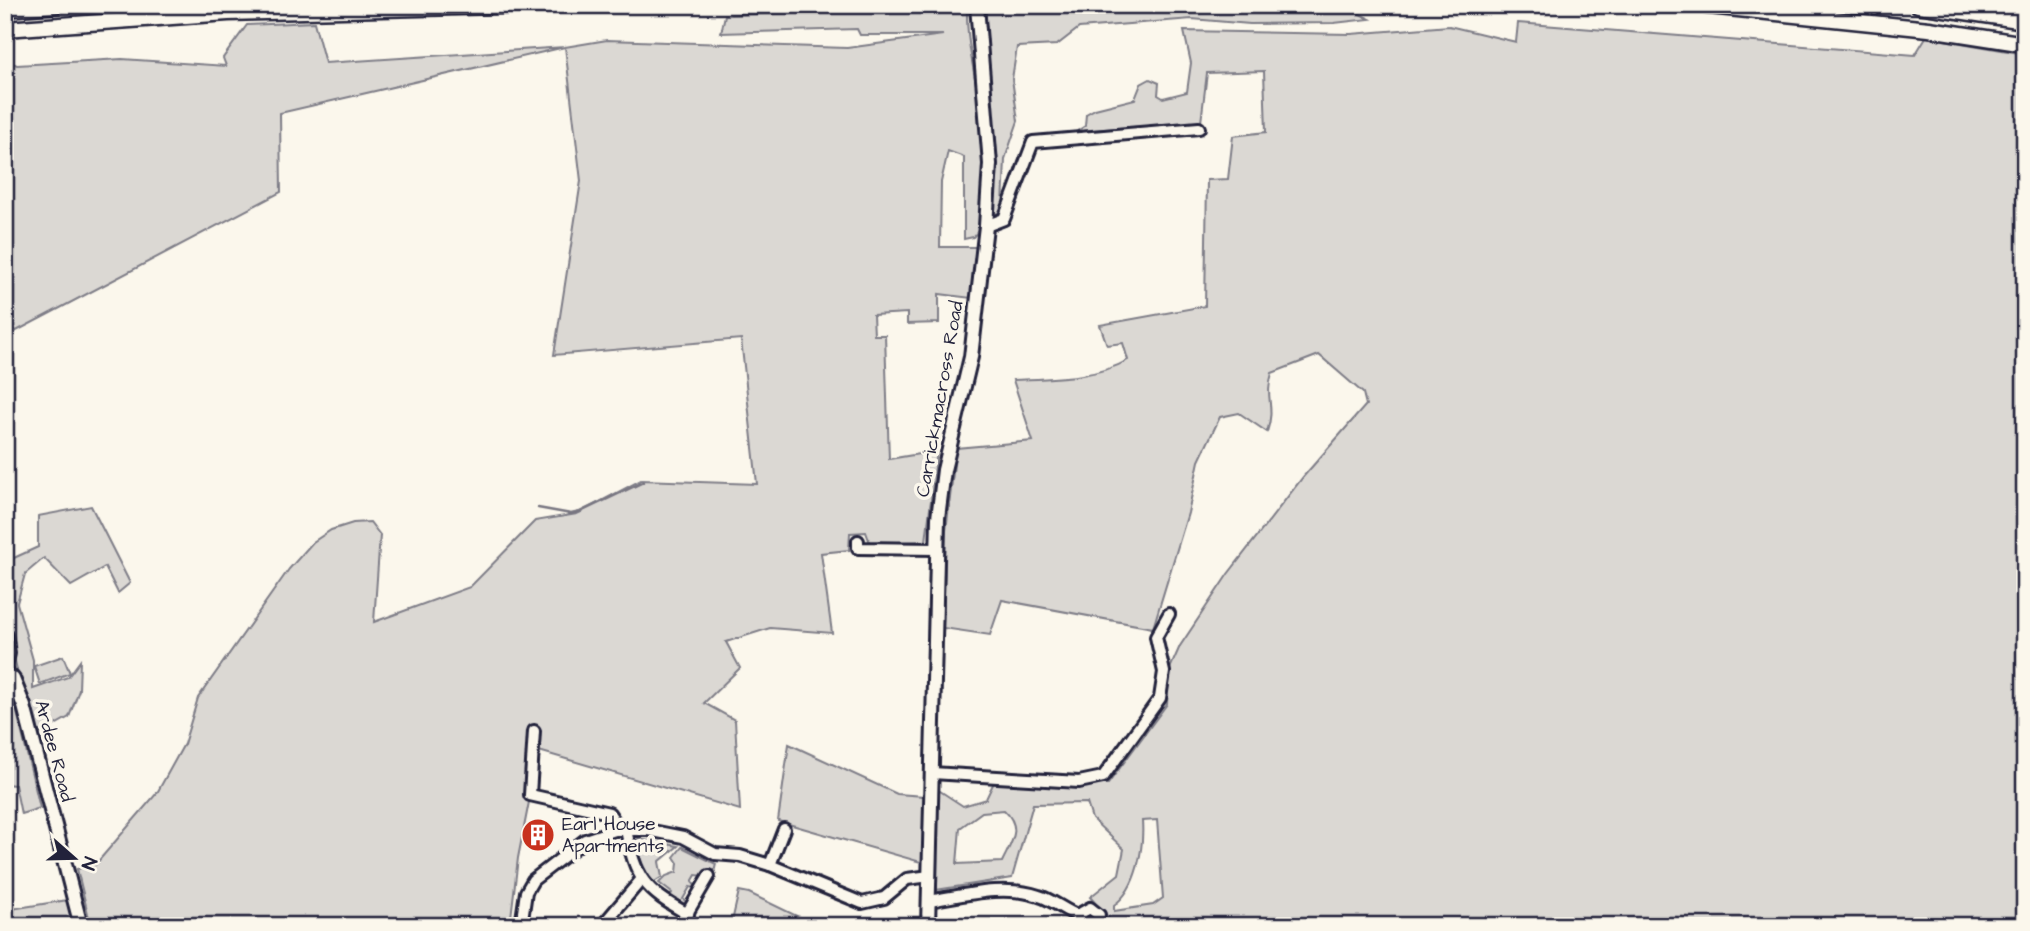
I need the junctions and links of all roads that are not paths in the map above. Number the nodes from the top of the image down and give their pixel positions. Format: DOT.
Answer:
graph roads {
  1 [pos="56,5"];
  2 [pos="542,5"];
  3 [pos="1699,5"];
  4 [pos="1918,5"];
  5 [pos="976,6"];
  6 [pos="5,9"];
  7 [pos="2025,21"];
  8 [pos="5,29"];
  9 [pos="2025,44"];
  10 [pos="1199,128"];
  11 [pos="986,226"];
  12 [pos="858,541"];
  13 [pos="936,550"];
  14 [pos="1169,614"];
  15 [pos="5,635"];
  16 [pos="5,669"];
  17 [pos="534,731"];
  18 [pos="932,773"];
  19 [pos="784,829"];
  20 [pos="620,830"];
  21 [pos="770,865"];
  22 [pos="930,876"];
  23 [pos="703,879"];
  24 [pos="641,880"];
  25 [pos="929,901"];
  26 [pos="688,914"];
  27 [pos="1080,921"];
  28 [pos="81,926"];
  29 [pos="521,926"];
  30 [pos="602,926"];
  31 [pos="684,926"];
  32 [pos="928,926"];
  33 [pos="1097,926"];
  1 -- 6 [label="highway"];
  2 -- 8 [label="highway"];
  3 -- 9 [label="highway"];
  4 -- 7 [label="highway"];
  5 -- 11 [label="main road, Carrickmacross Road"];
  10 -- 11 [label="street"];
  11 -- 13 [label="main road, Carrickmacross Road"];
  12 -- 13 [label="street"];
  13 -- 18 [label="main road, Carrickmacross Road"];
  14 -- 18 [label="street"];
  15 -- 16 [label="main road"];
  16 -- 28 [label="main road, Ardee Road"];
  17 -- 20 [label="street"];
  18 -- 22 [label="main road, Carrickmacross Road"];
  19 -- 21 [label="street"];
  20 -- 21 [label="street"];
  20 -- 24 [label="street"];
  20 -- 29 [label="street"];
  21 -- 22 [label="street"];
  22 -- 25 [label="main road, Carrickmacross Road"];
  23 -- 26 [label="street"];
  24 -- 26 [label="street"];
  24 -- 30 [label="street"];
  25 -- 27 [label="street"];
  25 -- 32 [label="main road, Carrickmacross Road"];
  26 -- 31 [label="street"];
  27 -- 33 [label="street"];
}
